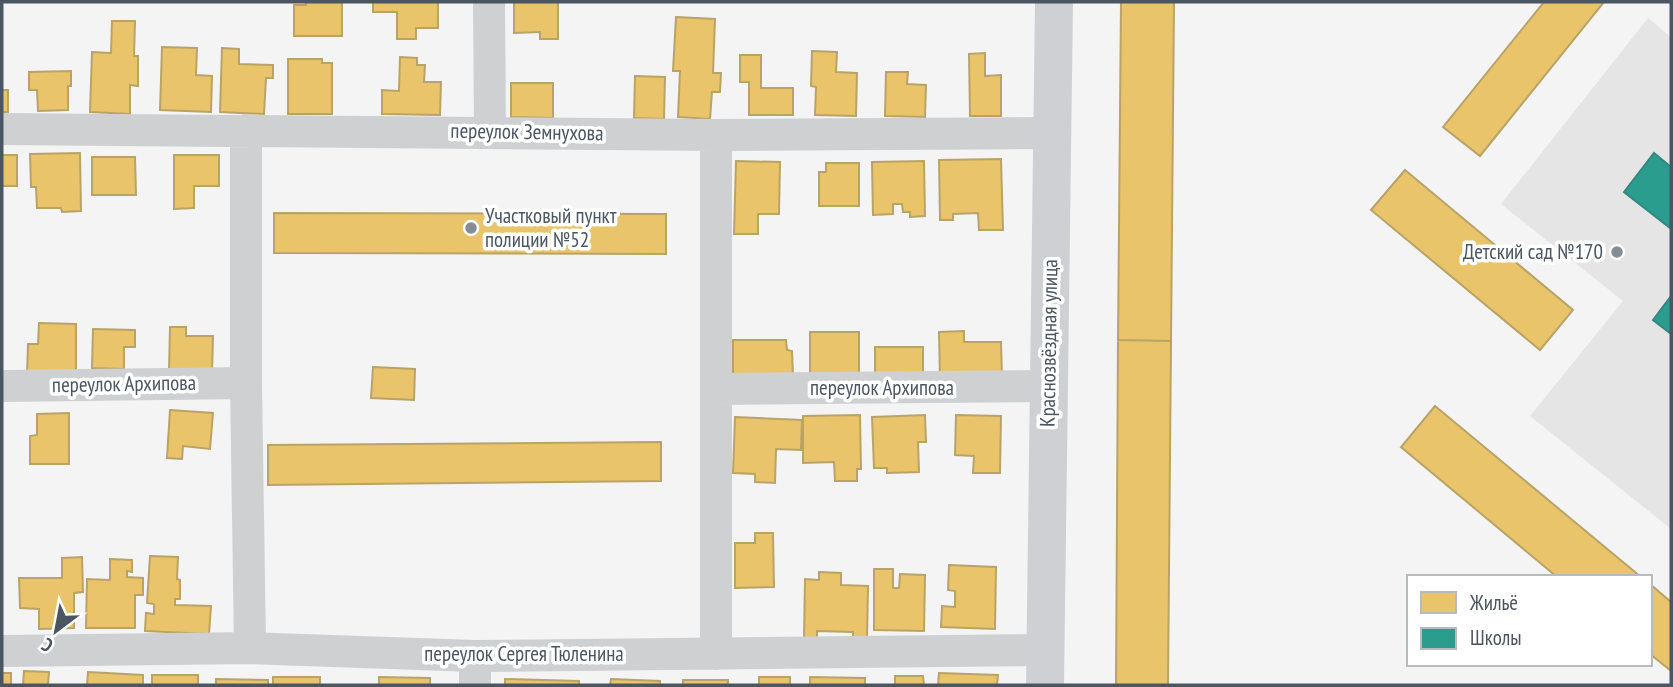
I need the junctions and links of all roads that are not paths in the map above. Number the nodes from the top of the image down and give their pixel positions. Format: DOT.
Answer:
graph roads {
  1 [pos="488,2"];
  2 [pos="1054,2"];
  3 [pos="2,129"];
  4 [pos="246,130"];
  5 [pos="490,132"];
  6 [pos="1052,133"];
  7 [pos="716,135"];
  8 [pos="246,383"];
  9 [pos="2,386"];
  10 [pos="1048,386"];
  11 [pos="717,389"];
  12 [pos="250,648"];
  13 [pos="2,652"];
  14 [pos="716,654"];
  15 [pos="1045,667"];
  16 [pos="475,670"];
  1 -- 5 [label="street"];
  2 -- 6 [label="street, Краснозвёздная улица"];
  3 -- 4 [label="street, переулок Земнухова"];
  4 -- 5 [label="street, переулок Земнухова"];
  4 -- 8 [label="street"];
  5 -- 7 [label="street, переулок Земнухова"];
  6 -- 7 [label="street, переулок Земнухова"];
  6 -- 10 [label="street, Краснозвёздная улица"];
  7 -- 11 [label="street"];
  8 -- 9 [label="street, переулок Архипова"];
  8 -- 12 [label="street"];
  10 -- 11 [label="street, переулок Архипова"];
  10 -- 15 [label="street, Краснозвёздная улица"];
  11 -- 14 [label="street"];
  12 -- 13 [label="street, переулок Сергея Тюленина"];
  12 -- 16 [label="street, переулок Сергея Тюленина"];
  14 -- 15 [label="street, переулок Сергея Тюленина"];
  14 -- 16 [label="street, переулок Сергея Тюленина"];
}
